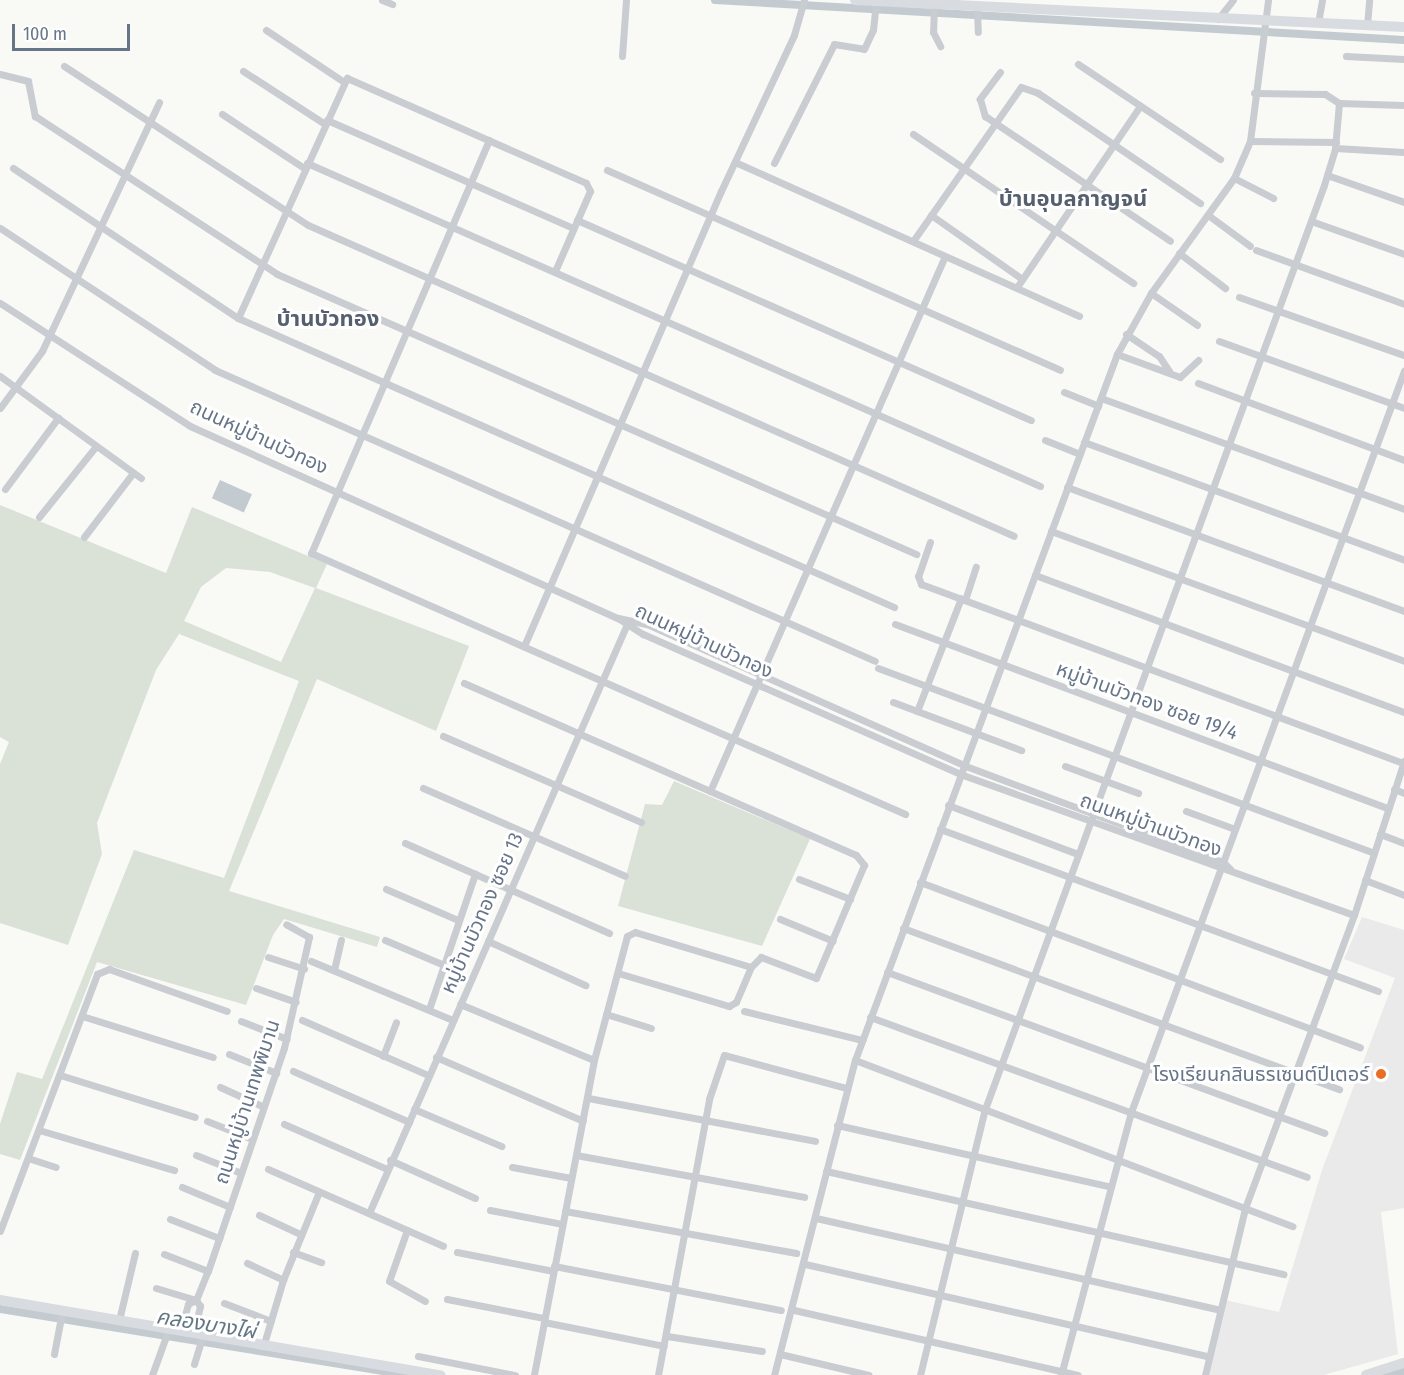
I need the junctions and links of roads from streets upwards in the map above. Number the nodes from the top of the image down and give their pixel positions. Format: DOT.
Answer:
graph roads {
  1 [pos="382,0"];
  2 [pos="626,0"];
  3 [pos="855,0"];
  4 [pos="1072,0"];
  5 [pos="1233,0"];
  6 [pos="1268,0"];
  7 [pos="1322,0"];
  8 [pos="1369,0"];
  9 [pos="804,1"];
  10 [pos="920,3"];
  11 [pos="392,4"];
  12 [pos="876,4"];
  13 [pos="934,8"];
  14 [pos="977,11"];
  15 [pos="1071,13"];
  16 [pos="1218,19"];
  17 [pos="1318,23"];
  18 [pos="1263,24"];
  19 [pos="1367,25"];
  20 [pos="1404,27"];
  21 [pos="977,29"];
  22 [pos="266,30"];
  23 [pos="940,45"];
  24 [pos="622,56"];
  25 [pos="1346,56"];
  26 [pos="1404,59"];
  27 [pos="1078,64"];
  28 [pos="64,66"];
  29 [pos="243,71"];
  30 [pos="1000,72"];
  31 [pos="0,74"];
  32 [pos="344,81"];
  33 [pos="1254,93"];
  34 [pos="159,102"];
  35 [pos="1339,103"];
  36 [pos="1404,105"];
  37 [pos="1140,106"];
  38 [pos="222,114"];
  39 [pos="149,122"];
  40 [pos="326,122"];
  41 [pos="995,123"];
  42 [pos="913,134"];
  43 [pos="489,140"];
  44 [pos="1250,141"];
  45 [pos="1113,145"];
  46 [pos="1336,145"];
  47 [pos="1404,152"];
  48 [pos="1220,159"];
  49 [pos="735,162"];
  50 [pos="774,163"];
  51 [pos="305,165"];
  52 [pos="13,168"];
  53 [pos="963,169"];
  54 [pos="607,170"];
  55 [pos="124,173"];
  56 [pos="1327,175"];
  57 [pos="1234,178"];
  58 [pos="472,183"];
  59 [pos="1087,183"];
  60 [pos="1273,198"];
  61 [pos="1404,202"];
  62 [pos="1200,203"];
  63 [pos="285,213"];
  64 [pos="931,215"];
  65 [pos="1208,215"];
  66 [pos="711,216"];
  67 [pos="577,220"];
  68 [pos="1311,221"];
  69 [pos="102,227"];
  70 [pos="453,227"];
  71 [pos="0,228"];
  72 [pos="573,228"];
  73 [pos="1055,231"];
  74 [pos="913,241"];
  75 [pos="1170,241"];
  76 [pos="1179,253"];
  77 [pos="1404,254"];
  78 [pos="945,256"];
  79 [pos="1295,264"];
  80 [pos="263,266"];
  81 [pos="689,269"];
  82 [pos="555,272"];
  83 [pos="429,278"];
  84 [pos="1022,279"];
  85 [pos="77,280"];
  86 [pos="1133,283"];
  87 [pos="1017,287"];
  88 [pos="1225,288"];
  89 [pos="1151,293"];
  90 [pos="1239,297"];
  91 [pos="0,303"];
  92 [pos="1404,304"];
  93 [pos="921,309"];
  94 [pos="1279,312"];
  95 [pos="1079,316"];
  96 [pos="238,318"];
  97 [pos="666,321"];
  98 [pos="1197,325"];
  99 [pos="408,331"];
  100 [pos="1126,334"];
  101 [pos="50,335"];
  102 [pos="1219,341"];
  103 [pos="1117,354"];
  104 [pos="1404,355"];
  105 [pos="1263,357"];
  106 [pos="1197,360"];
  107 [pos="898,362"];
  108 [pos="1060,370"];
  109 [pos="1169,371"];
  110 [pos="1404,371"];
  111 [pos="643,372"];
  112 [pos="0,376"];
  113 [pos="385,383"];
  114 [pos="1198,383"];
  115 [pos="16,387"];
  116 [pos="1064,392"];
  117 [pos="1101,398"];
  118 [pos="1247,401"];
  119 [pos="1394,404"];
  120 [pos="1098,406"];
  121 [pos="0,408"];
  122 [pos="1404,408"];
  123 [pos="876,413"];
  124 [pos="58,418"];
  125 [pos="1031,420"];
  126 [pos="621,425"];
  127 [pos="361,434"];
  128 [pos="1045,440"];
  129 [pos="1084,442"];
  130 [pos="1229,445"];
  131 [pos="96,446"];
  132 [pos="1377,450"];
  133 [pos="1079,454"];
  134 [pos="1404,460"];
  135 [pos="852,465"];
  136 [pos="133,473"];
  137 [pos="597,476"];
  138 [pos="141,478"];
  139 [pos="1040,486"];
  140 [pos="1067,487"];
  141 [pos="5,489"];
  142 [pos="1212,490"];
  143 [pos="336,491"];
  144 [pos="1361,495"];
  145 [pos="1404,509"];
  146 [pos="39,517"];
  147 [pos="830,517"];
  148 [pos="573,528"];
  149 [pos="1051,531"];
  150 [pos="1197,534"];
  151 [pos="1014,536"];
  152 [pos="84,537"];
  153 [pos="1343,539"];
  154 [pos="930,542"];
  155 [pos="916,554"];
  156 [pos="1404,560"];
  157 [pos="976,567"];
  158 [pos="806,569"];
  159 [pos="1035,575"];
  160 [pos="1181,579"];
  161 [pos="1327,583"];
  162 [pos="549,585"];
  163 [pos="963,599"];
  164 [pos="894,607"];
  165 [pos="1404,611"];
  166 [pos="1018,620"];
  167 [pos="783,621"];
  168 [pos="627,622"];
  169 [pos="1164,623"];
  170 [pos="896,624"];
  171 [pos="1311,627"];
  172 [pos="943,642"];
  173 [pos="524,646"];
  174 [pos="1404,661"];
  175 [pos="1001,664"];
  176 [pos="1148,668"];
  177 [pos="1292,672"];
  178 [pos="760,675"];
  179 [pos="601,681"];
  180 [pos="464,683"];
  181 [pos="756,684"];
  182 [pos="927,686"];
  183 [pos="893,702"];
  184 [pos="985,708"];
  185 [pos="918,711"];
  186 [pos="1404,712"];
  187 [pos="1132,714"];
  188 [pos="1278,717"];
  189 [pos="580,733"];
  190 [pos="976,733"];
  191 [pos="443,736"];
  192 [pos="733,739"];
  193 [pos="1021,750"];
  194 [pos="1115,757"];
  195 [pos="1262,761"];
  196 [pos="1404,762"];
  197 [pos="963,765"];
  198 [pos="1065,766"];
  199 [pos="960,774"];
  200 [pos="1106,781"];
  201 [pos="556,786"];
  202 [pos="423,788"];
  203 [pos="1394,789"];
  204 [pos="710,791"];
  205 [pos="1138,793"];
  206 [pos="1404,793"];
  207 [pos="948,805"];
  208 [pos="1244,805"];
  209 [pos="1387,808"];
  210 [pos="1186,811"];
  211 [pos="905,814"];
  212 [pos="1094,814"];
  213 [pos="641,822"];
  214 [pos="1091,822"];
  215 [pos="1235,829"];
  216 [pos="940,830"];
  217 [pos="1380,834"];
  218 [pos="534,837"];
  219 [pos="405,843"];
  220 [pos="1404,843"];
  221 [pos="1374,853"];
  222 [pos="1078,854"];
  223 [pos="1222,866"];
  224 [pos="475,874"];
  225 [pos="625,876"];
  226 [pos="1069,878"];
  227 [pos="799,879"];
  228 [pos="1365,880"];
  229 [pos="921,882"];
  230 [pos="386,889"];
  231 [pos="510,889"];
  232 [pos="1404,895"];
  233 [pos="850,899"];
  234 [pos="1354,915"];
  235 [pos="780,919"];
  236 [pos="458,920"];
  237 [pos="286,924"];
  238 [pos="1200,926"];
  239 [pos="903,928"];
  240 [pos="1050,931"];
  241 [pos="609,933"];
  242 [pos="341,940"];
  243 [pos="385,940"];
  244 [pos="488,941"];
  245 [pos="833,941"];
  246 [pos="268,957"];
  247 [pos="311,961"];
  248 [pos="444,964"];
  249 [pos="751,967"];
  250 [pos="304,969"];
  251 [pos="334,970"];
  252 [pos="887,972"];
  253 [pos="618,973"];
  254 [pos="1329,974"];
  255 [pos="1034,975"];
  256 [pos="1180,980"];
  257 [pos="585,985"];
  258 [pos="256,988"];
  259 [pos="1378,991"];
  260 [pos="296,1002"];
  261 [pos="460,1004"];
  262 [pos="429,1009"];
  263 [pos="227,1011"];
  264 [pos="744,1011"];
  265 [pos="606,1014"];
  266 [pos="82,1016"];
  267 [pos="870,1017"];
  268 [pos="302,1020"];
  269 [pos="453,1020"];
  270 [pos="1017,1020"];
  271 [pos="241,1021"];
  272 [pos="396,1022"];
  273 [pos="1163,1024"];
  274 [pos="651,1028"];
  275 [pos="1310,1028"];
  276 [pos="286,1039"];
  277 [pos="862,1040"];
  278 [pos="1360,1047"];
  279 [pos="229,1054"];
  280 [pos="383,1056"];
  281 [pos="436,1056"];
  282 [pos="213,1057"];
  283 [pos="594,1060"];
  284 [pos="855,1060"];
  285 [pos="1001,1065"];
  286 [pos="1147,1067"];
  287 [pos="292,1071"];
  288 [pos="1295,1072"];
  289 [pos="276,1073"];
  290 [pos="60,1075"];
  291 [pos="428,1075"];
  292 [pos="220,1087"];
  293 [pos="846,1088"];
  294 [pos="1339,1089"];
  295 [pos="588,1098"];
  296 [pos="264,1107"];
  297 [pos="414,1108"];
  298 [pos="985,1109"];
  299 [pos="1131,1112"];
  300 [pos="1277,1117"];
  301 [pos="195,1118"];
  302 [pos="706,1120"];
  303 [pos="207,1121"];
  304 [pos="583,1121"];
  305 [pos="409,1122"];
  306 [pos="284,1124"];
  307 [pos="837,1125"];
  308 [pos="39,1130"];
  309 [pos="1324,1133"];
  310 [pos="252,1139"];
  311 [pos="815,1142"];
  312 [pos="501,1146"];
  313 [pos="196,1155"];
  314 [pos="576,1155"];
  315 [pos="972,1156"];
  316 [pos="28,1158"];
  317 [pos="1115,1158"];
  318 [pos="390,1160"];
  319 [pos="1260,1161"];
  320 [pos="56,1167"];
  321 [pos="512,1167"];
  322 [pos="268,1169"];
  323 [pos="387,1169"];
  324 [pos="174,1170"];
  325 [pos="826,1171"];
  326 [pos="242,1173"];
  327 [pos="1307,1177"];
  328 [pos="571,1178"];
  329 [pos="696,1179"];
  330 [pos="182,1186"];
  331 [pos="1107,1186"];
  332 [pos="319,1192"];
  333 [pos="804,1197"];
  334 [pos="475,1198"];
  335 [pos="961,1202"];
  336 [pos="230,1207"];
  337 [pos="1245,1208"];
  338 [pos="490,1210"];
  339 [pos="565,1210"];
  340 [pos="369,1213"];
  341 [pos="259,1215"];
  342 [pos="816,1218"];
  343 [pos="170,1219"];
  344 [pos="562,1224"];
  345 [pos="1293,1226"];
  346 [pos="407,1230"];
  347 [pos="0,1231"];
  348 [pos="1096,1232"];
  349 [pos="300,1234"];
  350 [pos="686,1234"];
  351 [pos="219,1238"];
  352 [pos="443,1246"];
  353 [pos="950,1247"];
  354 [pos="293,1252"];
  355 [pos="457,1252"];
  356 [pos="135,1253"];
  357 [pos="796,1253"];
  358 [pos="164,1254"];
  359 [pos="321,1262"];
  360 [pos="247,1263"];
  361 [pos="1231,1263"];
  362 [pos="805,1264"];
  363 [pos="554,1269"];
  364 [pos="208,1271"];
  365 [pos="1284,1274"];
  366 [pos="1085,1278"];
  367 [pos="283,1280"];
  368 [pos="156,1288"];
  369 [pos="674,1289"];
  370 [pos="940,1294"];
  371 [pos="447,1299"];
  372 [pos="0,1300"];
  373 [pos="196,1300"];
  374 [pos="424,1300"];
  375 [pos="224,1303"];
  376 [pos="781,1310"];
  377 [pos="794,1310"];
  378 [pos="1220,1310"];
  379 [pos="62,1314"];
  380 [pos="119,1320"];
  381 [pos="271,1320"];
  382 [pos="544,1320"];
  383 [pos="1073,1323"];
  384 [pos="168,1330"];
  385 [pos="182,1330"];
  386 [pos="200,1335"];
  387 [pos="667,1336"];
  388 [pos="928,1340"];
  389 [pos="664,1346"];
  390 [pos="263,1347"];
  391 [pos="762,1351"];
  392 [pos="54,1354"];
  393 [pos="780,1354"];
  394 [pos="418,1356"];
  395 [pos="1208,1356"];
  396 [pos="1404,1363"];
  397 [pos="194,1364"];
  398 [pos="401,1372"];
  399 [pos="1062,1373"];
  400 [pos="152,1375"];
  401 [pos="441,1375"];
  402 [pos="515,1375"];
  403 [pos="534,1375"];
  404 [pos="658,1375"];
  405 [pos="774,1375"];
  406 [pos="869,1375"];
  407 [pos="920,1375"];
  408 [pos="1078,1375"];
  409 [pos="1205,1375"];
  410 [pos="1366,1375"];
  1 -- 11 [label="street"];
  2 -- 24 [label="street"];
  3 -- 12 [label="street"];
  4 -- 15 [label="street"];
  5 -- 16 [label="street"];
  6 -- 18 [label="street"];
  7 -- 17 [label="street"];
  8 -- 19 [label="street"];
  9 -- 49 [label="street"];
  10 -- 12 [label="street"];
  10 -- 13 [label="street"];
  12 -- 50 [label="street"];
  13 -- 14 [label="street"];
  13 -- 23 [label="street"];
  14 -- 15 [label="street"];
  14 -- 21 [label="street"];
  15 -- 16 [label="street"];
  16 -- 18 [label="street"];
  17 -- 18 [label="street"];
  17 -- 19 [label="street"];
  18 -- 33 [label="street"];
  19 -- 20 [label="street"];
  22 -- 32 [label="street"];
  25 -- 26 [label="street"];
  27 -- 37 [label="street"];
  28 -- 39 [label="street"];
  29 -- 40 [label="street"];
  30 -- 41 [label="street"];
  31 -- 55 [label="street"];
  32 -- 40 [label="street"];
  32 -- 43 [label="street"];
  33 -- 35 [label="street"];
  33 -- 44 [label="street"];
  34 -- 39 [label="street"];
  35 -- 36 [label="street"];
  35 -- 46 [label="street"];
  37 -- 45 [label="street"];
  37 -- 48 [label="street"];
  38 -- 51 [label="street"];
  39 -- 55 [label="street"];
  39 -- 63 [label="street"];
  40 -- 51 [label="street"];
  40 -- 58 [label="street"];
  41 -- 45 [label="street"];
  41 -- 53 [label="street"];
  41 -- 59 [label="street"];
  42 -- 53 [label="street"];
  43 -- 58 [label="street"];
  43 -- 67 [label="street"];
  44 -- 46 [label="street"];
  44 -- 57 [label="street"];
  45 -- 59 [label="street"];
  45 -- 62 [label="street"];
  46 -- 47 [label="street"];
  46 -- 56 [label="street"];
  49 -- 66 [label="street"];
  49 -- 74 [label="street"];
  51 -- 63 [label="street"];
  51 -- 70 [label="street"];
  52 -- 69 [label="street"];
  53 -- 64 [label="street"];
  53 -- 73 [label="street"];
  54 -- 66 [label="street"];
  55 -- 69 [label="street"];
  55 -- 80 [label="street"];
  56 -- 61 [label="street"];
  56 -- 68 [label="street"];
  57 -- 60 [label="street"];
  57 -- 65 [label="street"];
  58 -- 70 [label="street"];
  58 -- 72 [label="street"];
  59 -- 73 [label="street"];
  59 -- 75 [label="street"];
  63 -- 80 [label="street"];
  63 -- 83 [label="street"];
  64 -- 74 [label="street"];
  64 -- 84 [label="street"];
  65 -- 76 [label="street"];
  65 -- 79 [label="street"];
  66 -- 81 [label="street"];
  66 -- 93 [label="street"];
  67 -- 72 [label="street"];
  67 -- 81 [label="street"];
  68 -- 77 [label="street"];
  68 -- 79 [label="street"];
  69 -- 85 [label="street"];
  69 -- 96 [label="street"];
  70 -- 82 [label="street"];
  70 -- 83 [label="street"];
  71 -- 85 [label="street"];
  72 -- 82 [label="street"];
  73 -- 84 [label="street"];
  73 -- 86 [label="street"];
  74 -- 78 [label="street"];
  76 -- 88 [label="street"];
  76 -- 89 [label="street"];
  78 -- 87 [label="street"];
  78 -- 93 [label="street"];
  79 -- 92 [label="street"];
  79 -- 94 [label="street"];
  80 -- 96 [label="street"];
  80 -- 99 [label="street"];
  81 -- 97 [label="street"];
  81 -- 107 [label="street"];
  82 -- 97 [label="street"];
  83 -- 99 [label="street"];
  83 -- 111 [label="street"];
  84 -- 87 [label="street"];
  85 -- 101 [label="street"];
  85 -- 127 [label="street"];
  87 -- 95 [label="street"];
  89 -- 98 [label="street"];
  89 -- 100 [label="street"];
  90 -- 94 [label="street"];
  91 -- 101 [label="street, ถนนหมู่บ้านบัวทอง"];
  93 -- 107 [label="street"];
  93 -- 108 [label="street"];
  94 -- 104 [label="street"];
  94 -- 105 [label="street"];
  96 -- 113 [label="street"];
  97 -- 111 [label="street"];
  97 -- 123 [label="street"];
  99 -- 113 [label="street"];
  99 -- 126 [label="street"];
  100 -- 103 [label="street"];
  100 -- 109 [label="street"];
  101 -- 115 [label="street"];
  101 -- 143 [label="street, ถนนหมู่บ้านบัวทอง"];
  102 -- 105 [label="street"];
  103 -- 109 [label="street"];
  103 -- 117 [label="street"];
  105 -- 118 [label="street"];
  105 -- 119 [label="street"];
  106 -- 109 [label="street"];
  107 -- 123 [label="street"];
  107 -- 125 [label="street"];
  110 -- 119 [label="street"];
  111 -- 126 [label="street"];
  111 -- 135 [label="street"];
  112 -- 115 [label="street"];
  113 -- 127 [label="street"];
  113 -- 137 [label="street"];
  114 -- 118 [label="street"];
  115 -- 121 [label="street"];
  115 -- 124 [label="street"];
  116 -- 120 [label="street"];
  117 -- 120 [label="street"];
  117 -- 130 [label="street"];
  118 -- 130 [label="street"];
  118 -- 132 [label="street"];
  119 -- 122 [label="street"];
  119 -- 132 [label="street"];
  120 -- 129 [label="street"];
  123 -- 135 [label="street"];
  123 -- 139 [label="street"];
  124 -- 131 [label="street"];
  124 -- 141 [label="street"];
  126 -- 137 [label="street"];
  126 -- 147 [label="street"];
  127 -- 143 [label="street"];
  127 -- 148 [label="street"];
  128 -- 133 [label="street"];
  129 -- 133 [label="street"];
  129 -- 142 [label="street"];
  130 -- 142 [label="street"];
  130 -- 144 [label="street"];
  131 -- 136 [label="street"];
  131 -- 146 [label="street"];
  132 -- 134 [label="street"];
  132 -- 144 [label="street"];
  133 -- 140 [label="street"];
  135 -- 147 [label="street"];
  135 -- 151 [label="street"];
  136 -- 138 [label="street"];
  136 -- 152 [label="street"];
  137 -- 148 [label="street"];
  137 -- 158 [label="street"];
  140 -- 149 [label="street"];
  140 -- 150 [label="street"];
  142 -- 150 [label="street"];
  142 -- 153 [label="street"];
  143 -- 162 [label="street, ถนนหมู่บ้านบัวทอง"];
  143 -- 173 [label="street"];
  144 -- 145 [label="street"];
  144 -- 153 [label="street"];
  147 -- 155 [label="street"];
  147 -- 158 [label="street"];
  148 -- 162 [label="street"];
  148 -- 167 [label="street"];
  149 -- 159 [label="street"];
  149 -- 160 [label="street"];
  150 -- 160 [label="street"];
  150 -- 161 [label="street"];
  153 -- 156 [label="street"];
  153 -- 161 [label="street"];
  154 -- 163 [label="street"];
  157 -- 163 [label="street"];
  158 -- 164 [label="street"];
  158 -- 167 [label="street"];
  159 -- 166 [label="street"];
  159 -- 169 [label="street"];
  160 -- 169 [label="street"];
  160 -- 171 [label="street"];
  161 -- 165 [label="street"];
  161 -- 171 [label="street"];
  162 -- 168 [label="street, ถนนหมู่บ้านบัวทอง"];
  162 -- 173 [label="street"];
  163 -- 166 [label="street"];
  163 -- 172 [label="street"];
  166 -- 175 [label="street"];
  166 -- 176 [label="street"];
  167 -- 178 [label="street"];
  167 -- 182 [label="street"];
  168 -- 178 [label="street, ถนนหมู่บ้านบัวทอง"];
  168 -- 179 [label="street, หมู่บ้านบัวทอง ซอย 13"];
  168 -- 181 [label="street, ถนนหมู่บ้านบัวทอง"];
  169 -- 176 [label="street"];
  169 -- 177 [label="street"];
  170 -- 172 [label="street, หมู่บ้านบัวทอง ซอย 19/4"];
  171 -- 174 [label="street"];
  171 -- 177 [label="street"];
  172 -- 175 [label="street, หมู่บ้านบัวทอง ซอย 19/4"];
  172 -- 182 [label="street"];
  173 -- 179 [label="street"];
  175 -- 184 [label="street"];
  175 -- 187 [label="street, หมู่บ้านบัวทอง ซอย 19/4"];
  176 -- 187 [label="street"];
  176 -- 188 [label="street"];
  177 -- 186 [label="street"];
  177 -- 188 [label="street"];
  178 -- 181 [label="street"];
  178 -- 197 [label="street, ถนนหมู่บ้านบัวทอง"];
  179 -- 189 [label="street, หมู่บ้านบัวทอง ซอย 13"];
  179 -- 192 [label="street"];
  180 -- 189 [label="street"];
  181 -- 192 [label="street"];
  181 -- 199 [label="street, ถนนหมู่บ้านบัวทอง"];
  182 -- 184 [label="street"];
  182 -- 185 [label="street"];
  183 -- 185 [label="street"];
  184 -- 190 [label="street"];
  184 -- 194 [label="street"];
  185 -- 190 [label="street"];
  187 -- 194 [label="street"];
  187 -- 195 [label="street, หมู่บ้านบัวทอง ซอย 19/4"];
  188 -- 195 [label="street"];
  188 -- 196 [label="street"];
  189 -- 201 [label="street, หมู่บ้านบัวทอง ซอย 13"];
  189 -- 204 [label="street"];
  190 -- 193 [label="street"];
  190 -- 197 [label="street"];
  191 -- 201 [label="street"];
  192 -- 204 [label="street"];
  192 -- 211 [label="street"];
  194 -- 200 [label="street"];
  194 -- 208 [label="street"];
  195 -- 208 [label="street"];
  195 -- 209 [label="street, หมู่บ้านบัวทอง ซอย 19/4"];
  196 -- 203 [label="street"];
  197 -- 199 [label="street"];
  197 -- 212 [label="street, ถนนหมู่บ้านบัวทอง"];
  198 -- 200 [label="street"];
  199 -- 207 [label="street"];
  199 -- 214 [label="street, ถนนหมู่บ้านบัวทอง"];
  200 -- 205 [label="street"];
  200 -- 212 [label="street"];
  201 -- 213 [label="street"];
  201 -- 218 [label="street, หมู่บ้านบัวทอง ซอย 13"];
  202 -- 218 [label="street"];
  203 -- 206 [label="street"];
  203 -- 209 [label="street"];
  204 -- 233 [label="street"];
  207 -- 216 [label="street"];
  207 -- 222 [label="street"];
  208 -- 215 [label="street"];
  208 -- 221 [label="street"];
  209 -- 217 [label="street"];
  210 -- 215 [label="street"];
  212 -- 214 [label="street"];
  212 -- 223 [label="street, ถนนหมู่บ้านบัวทอง"];
  214 -- 222 [label="street"];
  214 -- 223 [label="street, ถนนหมู่บ้านบัวทอง"];
  215 -- 223 [label="street"];
  216 -- 226 [label="street"];
  216 -- 229 [label="street"];
  217 -- 220 [label="street"];
  217 -- 221 [label="street"];
  218 -- 225 [label="street"];
  218 -- 231 [label="street, หมู่บ้านบัวทอง ซอย 13"];
  219 -- 224 [label="street"];
  221 -- 228 [label="street"];
  222 -- 226 [label="street"];
  223 -- 234 [label="street, ถนนหมู่บ้านบัวทอง"];
  223 -- 238 [label="street"];
  224 -- 231 [label="street"];
  224 -- 236 [label="street"];
  226 -- 238 [label="street"];
  226 -- 240 [label="street"];
  227 -- 233 [label="street"];
  228 -- 232 [label="street"];
  228 -- 234 [label="street"];
  229 -- 239 [label="street"];
  229 -- 240 [label="street"];
  230 -- 236 [label="street"];
  231 -- 241 [label="street"];
  231 -- 244 [label="street, หมู่บ้านบัวทอง ซอย 13"];
  233 -- 245 [label="street"];
  234 -- 254 [label="street"];
  235 -- 245 [label="street"];
  236 -- 248 [label="street"];
  237 -- 250 [label="street, ถนนหมู่บ้านเทพพิมาน"];
  238 -- 254 [label="street"];
  238 -- 256 [label="street"];
  239 -- 252 [label="street"];
  239 -- 255 [label="street"];
  240 -- 255 [label="street"];
  240 -- 256 [label="street"];
  242 -- 251 [label="street"];
  243 -- 248 [label="street"];
  244 -- 257 [label="street"];
  244 -- 261 [label="street, หมู่บ้านบัวทอง ซอย 13"];
  245 -- 249 [label="street"];
  246 -- 250 [label="street"];
  247 -- 251 [label="street"];
  248 -- 262 [label="street"];
  249 -- 253 [label="street"];
  249 -- 253 [label="street"];
  250 -- 260 [label="street, ถนนหมู่บ้านเทพพิมาน"];
  251 -- 262 [label="street"];
  252 -- 267 [label="street"];
  252 -- 270 [label="street"];
  253 -- 265 [label="street"];
  254 -- 259 [label="street"];
  254 -- 275 [label="street"];
  255 -- 270 [label="street"];
  255 -- 273 [label="street"];
  256 -- 273 [label="street"];
  256 -- 275 [label="street"];
  258 -- 260 [label="street"];
  260 -- 276 [label="street, ถนนหมู่บ้านเทพพิมาน"];
  261 -- 269 [label="street, หมู่บ้านบัวทอง ซอย 13"];
  261 -- 283 [label="street"];
  262 -- 269 [label="street"];
  263 -- 266 [label="street"];
  264 -- 277 [label="street"];
  265 -- 274 [label="street"];
  265 -- 283 [label="street"];
  266 -- 282 [label="street"];
  266 -- 290 [label="street"];
  267 -- 277 [label="street"];
  267 -- 285 [label="street"];
  268 -- 280 [label="street"];
  269 -- 281 [label="street, หมู่บ้านบัวทอง ซอย 13"];
  270 -- 285 [label="street"];
  270 -- 286 [label="street"];
  271 -- 276 [label="street"];
  272 -- 280 [label="street"];
  273 -- 286 [label="street"];
  273 -- 288 [label="street"];
  275 -- 278 [label="street"];
  275 -- 288 [label="street"];
  276 -- 289 [label="street, ถนนหมู่บ้านเทพพิมาน"];
  277 -- 284 [label="street"];
  279 -- 289 [label="street"];
  280 -- 291 [label="street"];
  281 -- 291 [label="street, หมู่บ้านบัวทอง ซอย 13"];
  281 -- 304 [label="street"];
  283 -- 295 [label="street"];
  284 -- 293 [label="street"];
  284 -- 298 [label="street"];
  285 -- 298 [label="street"];
  285 -- 299 [label="street"];
  286 -- 299 [label="street"];
  286 -- 300 [label="street"];
  287 -- 305 [label="street"];
  288 -- 294 [label="street"];
  288 -- 300 [label="street"];
  289 -- 296 [label="street, ถนนหมู่บ้านเทพพิมาน"];
  290 -- 301 [label="street"];
  290 -- 308 [label="street"];
  291 -- 297 [label="street, หมู่บ้านบัวทอง ซอย 13"];
  292 -- 296 [label="street"];
  293 -- 302 [label="street"];
  293 -- 307 [label="street"];
  295 -- 302 [label="street"];
  295 -- 304 [label="street"];
  296 -- 310 [label="street, ถนนหมู่บ้านเทพพิมาน"];
  297 -- 305 [label="street, หมู่บ้านบัวทอง ซอย 13"];
  297 -- 312 [label="street"];
  298 -- 315 [label="street"];
  298 -- 317 [label="street"];
  299 -- 317 [label="street"];
  299 -- 319 [label="street"];
  300 -- 309 [label="street"];
  300 -- 319 [label="street"];
  302 -- 311 [label="street"];
  302 -- 329 [label="street"];
  303 -- 310 [label="street"];
  304 -- 314 [label="street"];
  305 -- 318 [label="street, หมู่บ้านบัวทอง ซอย 13"];
  306 -- 323 [label="street"];
  307 -- 315 [label="street"];
  307 -- 325 [label="street"];
  308 -- 316 [label="street"];
  308 -- 324 [label="street"];
  310 -- 326 [label="street, ถนนหมู่บ้านเทพพิมาน"];
  313 -- 326 [label="street"];
  314 -- 328 [label="street"];
  314 -- 329 [label="street"];
  315 -- 331 [label="street"];
  315 -- 335 [label="street"];
  316 -- 320 [label="street"];
  316 -- 347 [label="street"];
  317 -- 331 [label="street"];
  317 -- 337 [label="street"];
  318 -- 323 [label="street, หมู่บ้านบัวทอง ซอย 13"];
  318 -- 334 [label="street"];
  319 -- 327 [label="street"];
  319 -- 337 [label="street"];
  321 -- 328 [label="street"];
  322 -- 332 [label="street"];
  323 -- 340 [label="street, หมู่บ้านบัวทอง ซอย 13"];
  325 -- 335 [label="street"];
  325 -- 342 [label="street"];
  326 -- 336 [label="street, ถนนหมู่บ้านเทพพิมาน"];
  328 -- 339 [label="street"];
  329 -- 333 [label="street"];
  329 -- 350 [label="street"];
  330 -- 336 [label="street"];
  331 -- 348 [label="street"];
  332 -- 340 [label="street"];
  332 -- 349 [label="street"];
  335 -- 348 [label="street"];
  335 -- 353 [label="street"];
  336 -- 351 [label="street, ถนนหมู่บ้านเทพพิมาน"];
  337 -- 345 [label="street"];
  337 -- 361 [label="street"];
  338 -- 344 [label="street"];
  339 -- 344 [label="street"];
  339 -- 350 [label="street"];
  340 -- 346 [label="street"];
  341 -- 349 [label="street"];
  342 -- 353 [label="street"];
  342 -- 362 [label="street"];
  343 -- 351 [label="street"];
  344 -- 363 [label="street"];
  346 -- 352 [label="street"];
  346 -- 374 [label="street"];
  348 -- 361 [label="street"];
  348 -- 366 [label="street"];
  349 -- 354 [label="street"];
  350 -- 357 [label="street"];
  350 -- 369 [label="street"];
  351 -- 364 [label="street, ถนนหมู่บ้านเทพพิมาน"];
  353 -- 366 [label="street"];
  353 -- 370 [label="street"];
  354 -- 359 [label="street"];
  354 -- 367 [label="street"];
  355 -- 363 [label="street"];
  356 -- 380 [label="street"];
  358 -- 364 [label="street"];
  360 -- 367 [label="street"];
  361 -- 365 [label="street"];
  361 -- 378 [label="street"];
  362 -- 370 [label="street"];
  362 -- 377 [label="street"];
  363 -- 369 [label="street"];
  363 -- 382 [label="street"];
  364 -- 373 [label="street, ถนนหมู่บ้านเทพพิมาน"];
  366 -- 378 [label="street"];
  366 -- 383 [label="street"];
  367 -- 381 [label="street"];
  368 -- 373 [label="street"];
  369 -- 376 [label="street"];
  369 -- 387 [label="street"];
  370 -- 383 [label="street"];
  370 -- 388 [label="street"];
  371 -- 382 [label="street"];
  372 -- 379 [label="street"];
  373 -- 385 [label="street, ถนนหมู่บ้านเทพพิมาน"];
  373 -- 386 [label="street, ถนนหมู่บ้านเทพพิมาน"];
  375 -- 381 [label="street"];
  377 -- 388 [label="street"];
  377 -- 393 [label="street"];
  378 -- 395 [label="street"];
  379 -- 380 [label="street"];
  379 -- 392 [label="street"];
  380 -- 384 [label="street"];
  381 -- 390 [label="street"];
  382 -- 389 [label="street"];
  382 -- 403 [label="street"];
  383 -- 395 [label="street"];
  383 -- 399 [label="street"];
  384 -- 385 [label="street"];
  384 -- 400 [label="street"];
  385 -- 386 [label="street"];
  386 -- 390 [label="street"];
  386 -- 397 [label="street, ถนนหมู่บ้านเทพพิมาน"];
  387 -- 389 [label="street"];
  387 -- 391 [label="street"];
  388 -- 399 [label="street"];
  388 -- 407 [label="street"];
  389 -- 404 [label="street"];
  390 -- 398 [label="street"];
  393 -- 405 [label="street"];
  393 -- 406 [label="street"];
  394 -- 402 [label="street"];
  395 -- 409 [label="street"];
  396 -- 410 [label="street"];
  398 -- 401 [label="street"];
  399 -- 408 [label="street"];
}
